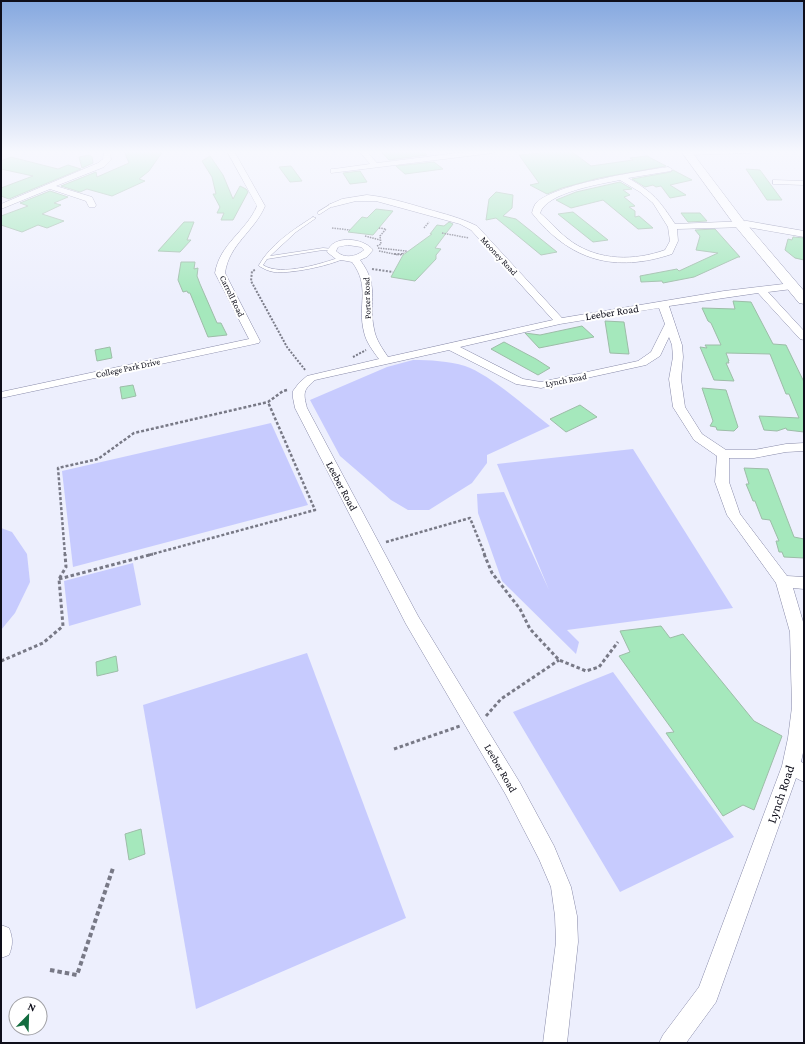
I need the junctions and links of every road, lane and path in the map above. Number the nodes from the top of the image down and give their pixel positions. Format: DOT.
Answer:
graph roads {
  1 [pos="19,200"];
  2 [pos="89,200"];
  3 [pos="257,200"];
  4 [pos="351,200"];
  5 [pos="388,200"];
  6 [pos="547,200"];
  7 [pos="654,200"];
  8 [pos="722,200"];
  9 [pos="92,205"];
  10 [pos="332,205"];
  11 [pos="1,207"];
  12 [pos="319,213"];
  13 [pos="314,218"];
  14 [pos="740,224"];
  15 [pos="672,227"];
  16 [pos="379,228"];
  17 [pos="350,230"];
  18 [pos="345,231"];
  19 [pos="442,233"];
  20 [pos="804,234"];
  21 [pos="368,236"];
  22 [pos="470,238"];
  23 [pos="380,240"];
  24 [pos="331,250"];
  25 [pos="379,251"];
  26 [pos="265,258"];
  27 [pos="341,258"];
  28 [pos="355,258"];
  29 [pos="263,267"];
  30 [pos="792,286"];
  31 [pos="761,290"];
  32 [pos="804,300"];
  33 [pos="663,304"];
  34 [pos="560,321"];
  35 [pos="670,325"];
  36 [pos="804,337"];
  37 [pos="255,341"];
  38 [pos="366,346"];
  39 [pos="450,346"];
  40 [pos="352,357"];
  41 [pos="385,360"];
  42 [pos="311,378"];
  43 [pos="300,389"];
  44 [pos="1,395"];
  45 [pos="268,402"];
  46 [pos="804,447"];
  47 [pos="723,454"];
  48 [pos="382,543"];
  49 [pos="59,579"];
  50 [pos="783,581"];
  51 [pos="804,583"];
  52 [pos="618,642"];
  53 [pos="559,660"];
  54 [pos="1,661"];
  55 [pos="473,721"];
  56 [pos="448,730"];
  57 [pos="394,749"];
  58 [pos="798,770"];
  59 [pos="113,868"];
  60 [pos="1,936"];
  61 [pos="1,947"];
  62 [pos="50,970"];
  63 [pos="555,1043"];
  64 [pos="671,1043"];
  1 -- 11 [label="street"];
  2 -- 9 [label="street"];
  3 -- 37 [label="street, Carroll Road"];
  4 -- 10 [label="street, Mooney Road"];
  5 -- 34 [label="street, Mooney Road"];
  6 -- 15 [label="street"];
  7 -- 15 [label="street"];
  8 -- 14 [label="main road"];
  10 -- 12 [label="lane"];
  13 -- 26 [label="lane"];
  14 -- 15 [label="street"];
  14 -- 20 [label="street"];
  14 -- 30 [label="main road"];
  16 -- 23 [label="path"];
  17 -- 18 [label="path"];
  19 -- 22 [label="path"];
  21 -- 23 [label="path"];
  23 -- 25 [label="path"];
  24 -- 26 [label="lane"];
  24 -- 27 [label="street"];
  24 -- 28 [label="street"];
  26 -- 29 [label="lane"];
  27 -- 28 [label="street"];
  27 -- 29 [label="lane"];
  28 -- 41 [label="street, Porter Road"];
  29 -- 42 [label="path"];
  30 -- 31 [label="street, Leeber Road"];
  30 -- 32 [label="main road"];
  31 -- 33 [label="street, Leeber Road"];
  31 -- 36 [label="street"];
  33 -- 34 [label="street, Leeber Road"];
  33 -- 35 [label="street"];
  34 -- 39 [label="street, Leeber Road"];
  35 -- 39 [label="street, Lynch Road"];
  35 -- 47 [label="street"];
  37 -- 44 [label="street, College Park Drive"];
  38 -- 40 [label="path"];
  39 -- 41 [label="street, Leeber Road"];
  41 -- 42 [label="street, Leeber Road"];
  42 -- 43 [label="street"];
  43 -- 45 [label="path"];
  43 -- 55 [label="street, Leeber Road"];
  45 -- 49 [label="path"];
  45 -- 49 [label="path"];
  46 -- 47 [label="street"];
  47 -- 50 [label="street, Lynch Road"];
  48 -- 53 [label="path"];
  49 -- 54 [label="path"];
  50 -- 51 [label="street"];
  50 -- 58 [label="street, Lynch Road"];
  52 -- 53 [label="path"];
  53 -- 55 [label="path"];
  55 -- 63 [label="street, Leeber Road"];
  56 -- 57 [label="path"];
  58 -- 64 [label="street, Lynch Road"];
  59 -- 62 [label="path"];
  60 -- 61 [label="street"];
}
